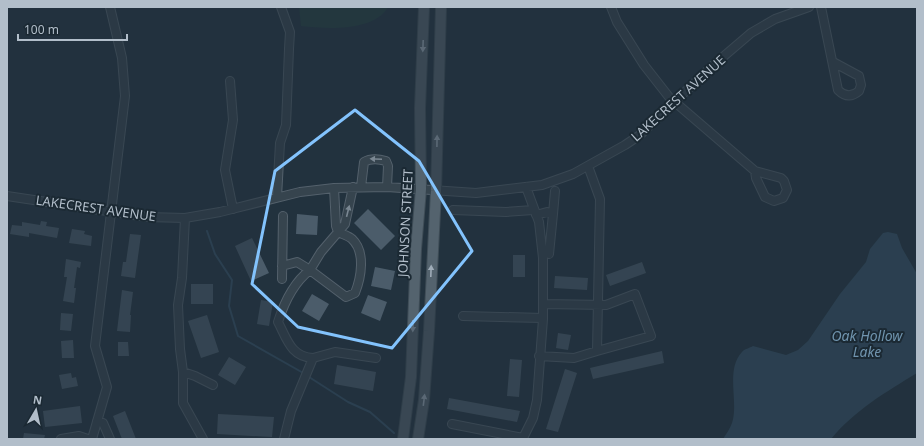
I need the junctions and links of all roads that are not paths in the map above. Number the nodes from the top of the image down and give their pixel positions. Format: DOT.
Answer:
graph roads {
  1 [pos="110,7"];
  2 [pos="281,7"];
  3 [pos="424,7"];
  4 [pos="441,7"];
  5 [pos="611,7"];
  6 [pos="809,7"];
  7 [pos="821,7"];
  8 [pos="833,62"];
  9 [pos="230,82"];
  10 [pos="675,102"];
  11 [pos="588,166"];
  12 [pos="755,171"];
  13 [pos="357,187"];
  14 [pos="387,187"];
  15 [pos="526,187"];
  16 [pos="334,188"];
  17 [pos="421,190"];
  18 [pos="436,191"];
  19 [pos="555,191"];
  20 [pos="7,196"];
  21 [pos="277,197"];
  22 [pos="233,209"];
  23 [pos="453,210"];
  24 [pos="112,212"];
  25 [pos="535,212"];
  26 [pos="553,214"];
  27 [pos="283,216"];
  28 [pos="185,218"];
  29 [pos="338,232"];
  30 [pos="549,254"];
  31 [pos="282,266"];
  32 [pos="310,270"];
  33 [pos="282,279"];
  34 [pos="543,304"];
  35 [pos="597,306"];
  36 [pos="463,316"];
  37 [pos="543,318"];
  38 [pos="596,351"];
  39 [pos="539,356"];
  40 [pos="313,358"];
  41 [pos="376,358"];
  42 [pos="183,372"];
  43 [pos="213,385"];
  44 [pos="97,421"];
  45 [pos="452,424"];
  46 [pos="61,439"];
  47 [pos="88,439"];
  48 [pos="92,439"];
  49 [pos="110,439"];
  50 [pos="203,439"];
  51 [pos="284,439"];
  52 [pos="403,439"];
  53 [pos="418,439"];
  1 -- 24 [label="street"];
  2 -- 21 [label="street"];
  3 -- 17 [label="main road, JOHNSON STREET, one-way"];
  18 -- 4 [label="main road, one-way"];
  5 -- 10 [label="street"];
  6 -- 10 [label="street, LAKECREST AVENUE"];
  7 -- 8 [label="street"];
  9 -- 22 [label="street"];
  10 -- 11 [label="street, LAKECREST AVENUE"];
  10 -- 12 [label="street"];
  11 -- 15 [label="street, LAKECREST AVENUE"];
  11 -- 35 [label="street"];
  13 -- 14 [label="street, LAKECREST AVENUE"];
  14 -- 13 [label="street, one-way"];
  13 -- 16 [label="street, LAKECREST AVENUE"];
  29 -- 13 [label="street, one-way"];
  14 -- 17 [label="street, LAKECREST AVENUE"];
  15 -- 18 [label="street, LAKECREST AVENUE"];
  15 -- 25 [label="street"];
  16 -- 21 [label="street, LAKECREST AVENUE"];
  16 -- 29 [label="street"];
  17 -- 18 [label="street, LAKECREST AVENUE"];
  17 -- 52 [label="main road, JOHNSON STREET, one-way"];
  53 -- 18 [label="main road, one-way"];
  19 -- 26 [label="street"];
  20 -- 24 [label="street, LAKECREST AVENUE"];
  21 -- 22 [label="street, LAKECREST AVENUE"];
  22 -- 28 [label="street, LAKECREST AVENUE"];
  23 -- 25 [label="street"];
  24 -- 28 [label="street, LAKECREST AVENUE"];
  24 -- 44 [label="street"];
  25 -- 26 [label="street"];
  25 -- 34 [label="street"];
  26 -- 30 [label="street"];
  27 -- 31 [label="street"];
  28 -- 42 [label="street"];
  29 -- 32 [label="street"];
  29 -- 32 [label="street"];
  31 -- 32 [label="street"];
  31 -- 33 [label="street"];
  32 -- 40 [label="street"];
  34 -- 35 [label="street"];
  34 -- 37 [label="street"];
  35 -- 38 [label="street"];
  35 -- 38 [label="street"];
  36 -- 37 [label="street"];
  37 -- 39 [label="street"];
  38 -- 39 [label="street"];
  39 -- 45 [label="street"];
  40 -- 41 [label="street"];
  40 -- 51 [label="street"];
  42 -- 43 [label="street"];
  42 -- 50 [label="street"];
  44 -- 48 [label="street"];
  44 -- 49 [label="street"];
  46 -- 47 [label="street"];
}
